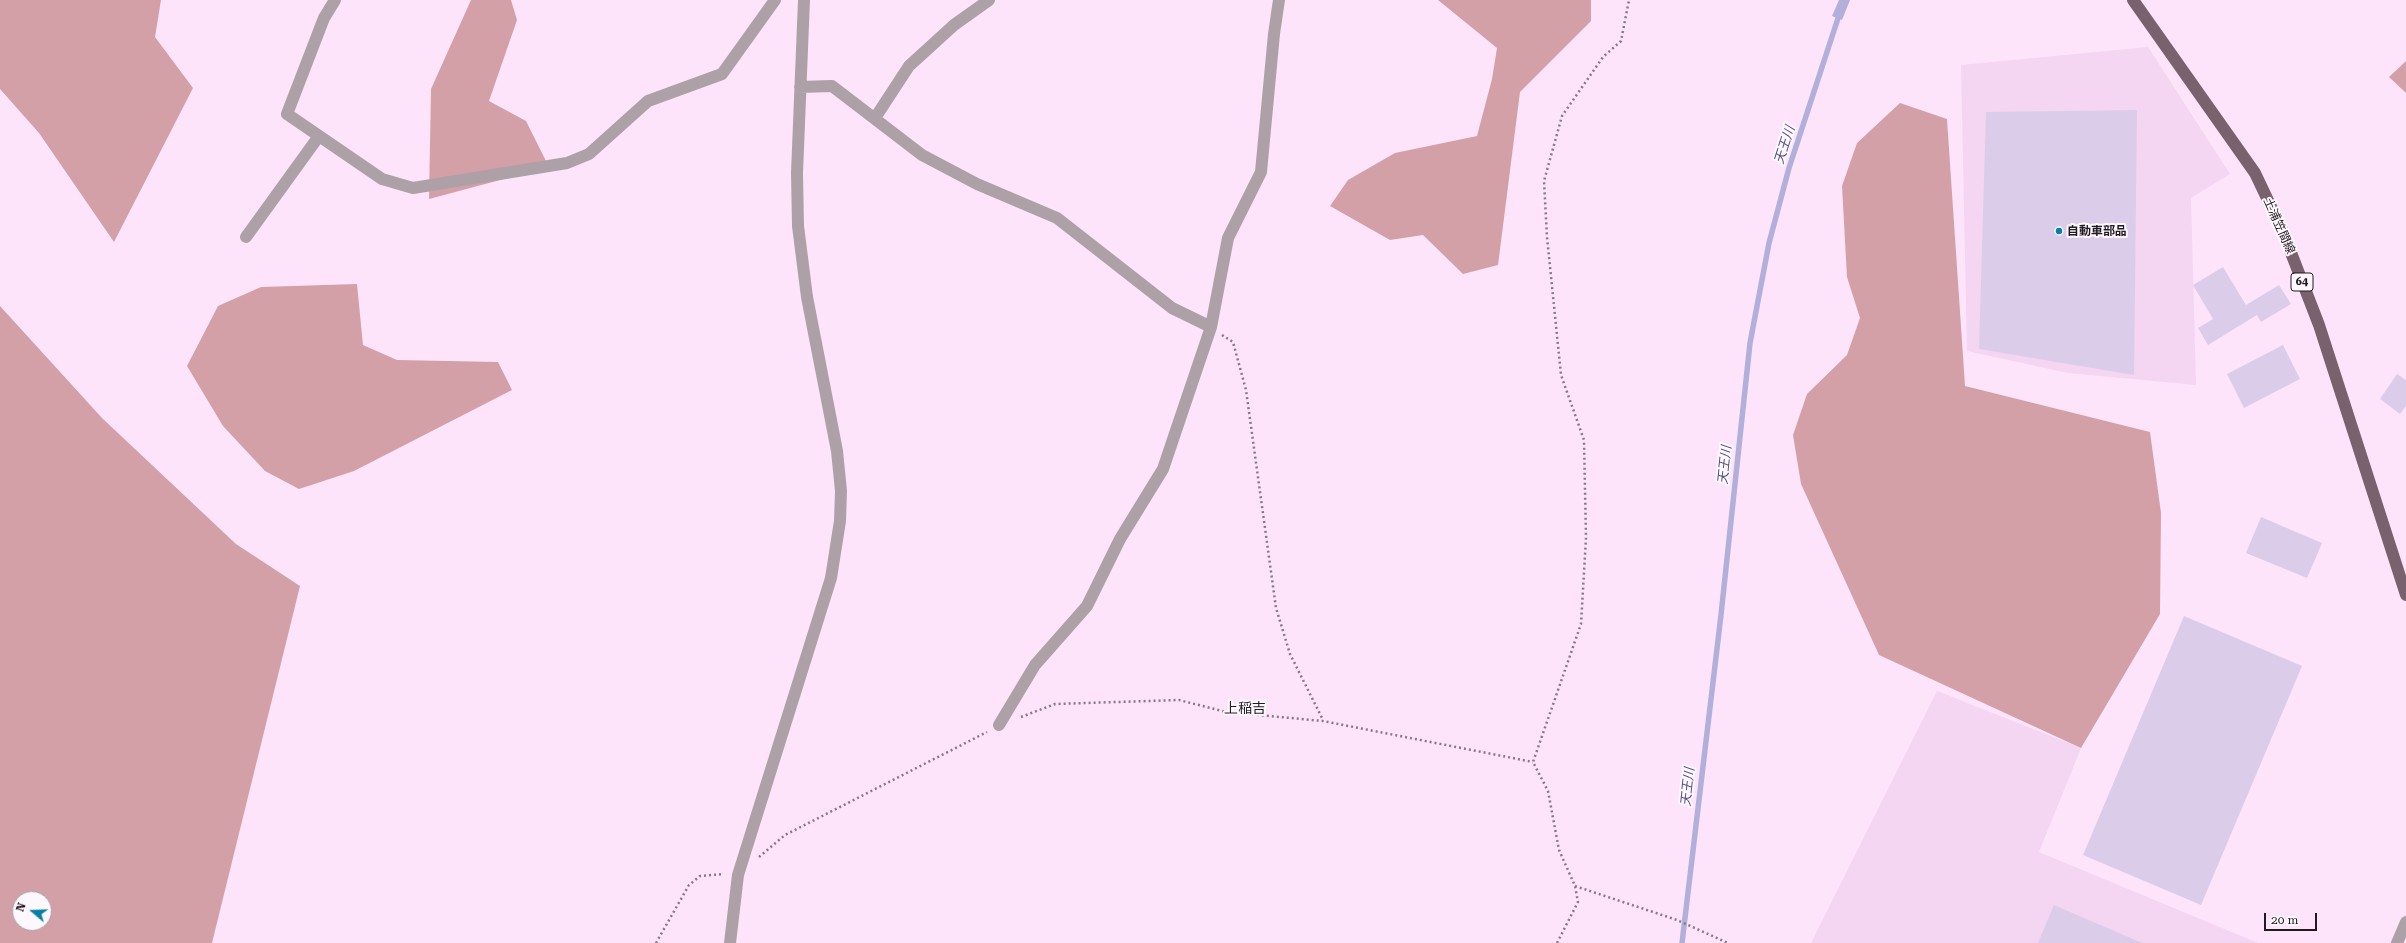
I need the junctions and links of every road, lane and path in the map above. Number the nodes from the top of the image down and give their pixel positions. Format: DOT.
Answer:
graph roads {
  1 [pos="335,0"];
  2 [pos="775,0"];
  3 [pos="804,0"];
  4 [pos="989,0"];
  5 [pos="1279,0"];
  6 [pos="1629,0"];
  7 [pos="2133,0"];
  8 [pos="800,87"];
  9 [pos="875,118"];
  10 [pos="319,136"];
  11 [pos="246,237"];
  12 [pos="1211,327"];
  13 [pos="2406,595"];
  14 [pos="1323,721"];
  15 [pos="999,725"];
  16 [pos="1533,762"];
  17 [pos="738,875"];
  18 [pos="1575,886"];
  19 [pos="2406,922"];
  20 [pos="656,943"];
  21 [pos="730,943"];
  22 [pos="1557,943"];
  23 [pos="1728,943"];
  24 [pos="2397,943"];
  1 -- 10 [label="street"];
  2 -- 10 [label="street"];
  3 -- 8 [label="street"];
  4 -- 9 [label="street"];
  5 -- 12 [label="street"];
  6 -- 16 [label="path"];
  7 -- 13 [label="main road, 土浦笠間線 / 64"];
  8 -- 9 [label="street"];
  8 -- 17 [label="street"];
  9 -- 12 [label="street"];
  10 -- 11 [label="street"];
  12 -- 14 [label="path"];
  12 -- 15 [label="street"];
  14 -- 15 [label="path"];
  14 -- 16 [label="path"];
  15 -- 17 [label="path"];
  16 -- 18 [label="path"];
  17 -- 20 [label="path"];
  17 -- 21 [label="street"];
  18 -- 22 [label="path"];
  18 -- 23 [label="path"];
  19 -- 24 [label="street"];
}
